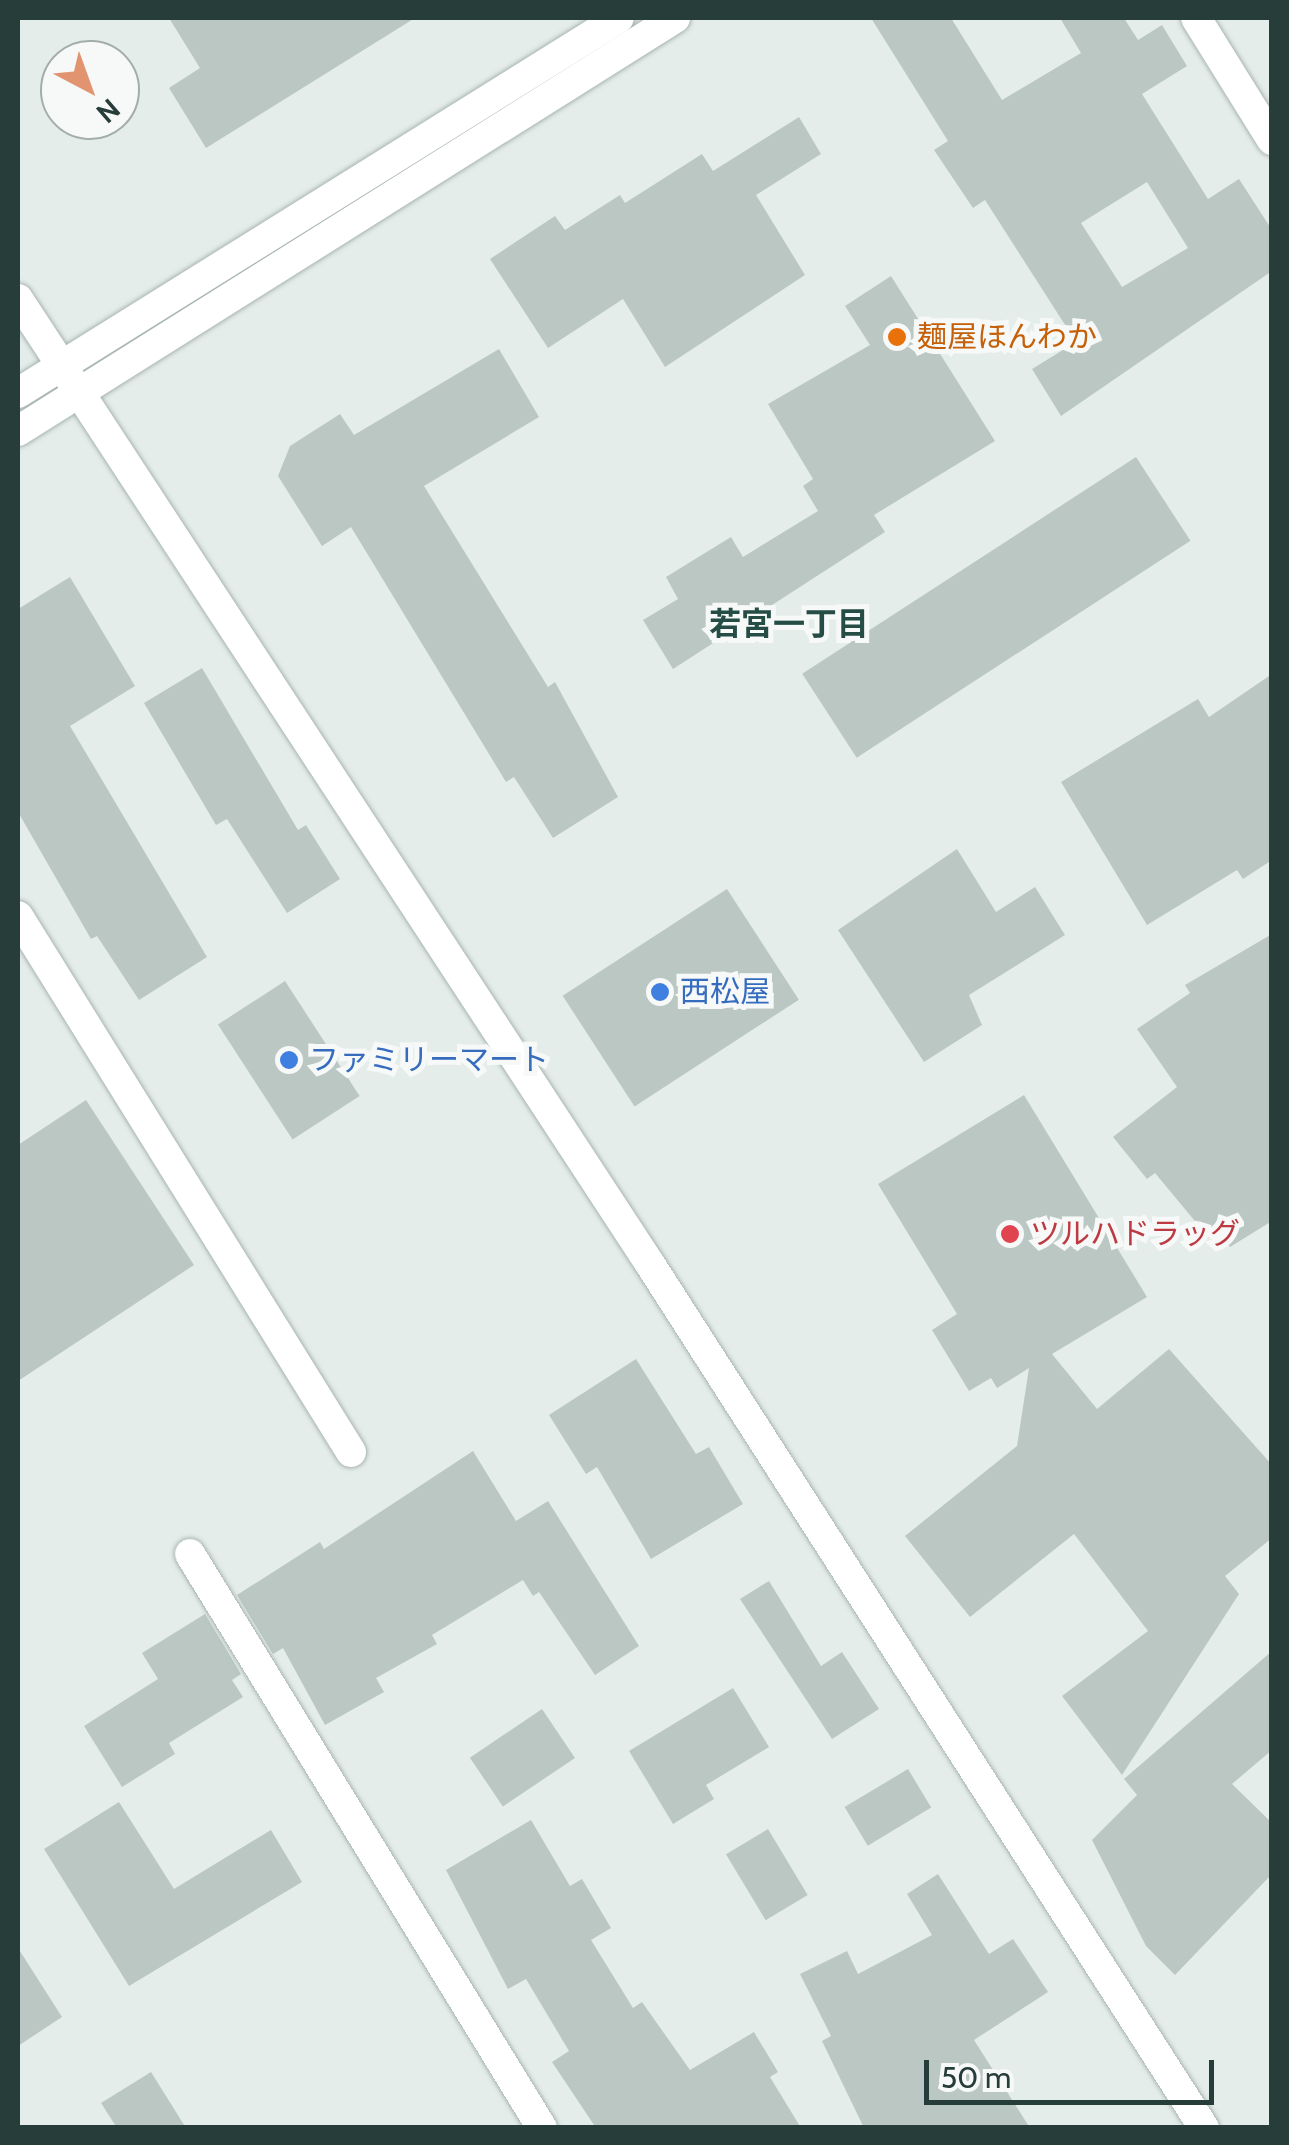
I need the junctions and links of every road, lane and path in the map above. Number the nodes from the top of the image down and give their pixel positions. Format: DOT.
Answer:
graph roads {
  1 [pos="619,18"];
  2 [pos="675,18"];
  3 [pos="1196,18"];
  4 [pos="1272,140"];
  5 [pos="18,298"];
  6 [pos="62,366"];
  7 [pos="80,392"];
  8 [pos="18,393"];
  9 [pos="18,430"];
  10 [pos="18,916"];
  11 [pos="351,1452"];
  12 [pos="190,1554"];
  13 [pos="542,2128"];
  14 [pos="1204,2128"];
  1 -- 6 [label="street"];
  2 -- 7 [label="street"];
  3 -- 4 [label="street"];
  5 -- 6 [label="street"];
  6 -- 7 [label="street"];
  6 -- 8 [label="street"];
  7 -- 9 [label="street"];
  7 -- 14 [label="street"];
  10 -- 11 [label="street"];
  12 -- 13 [label="street"];
}
